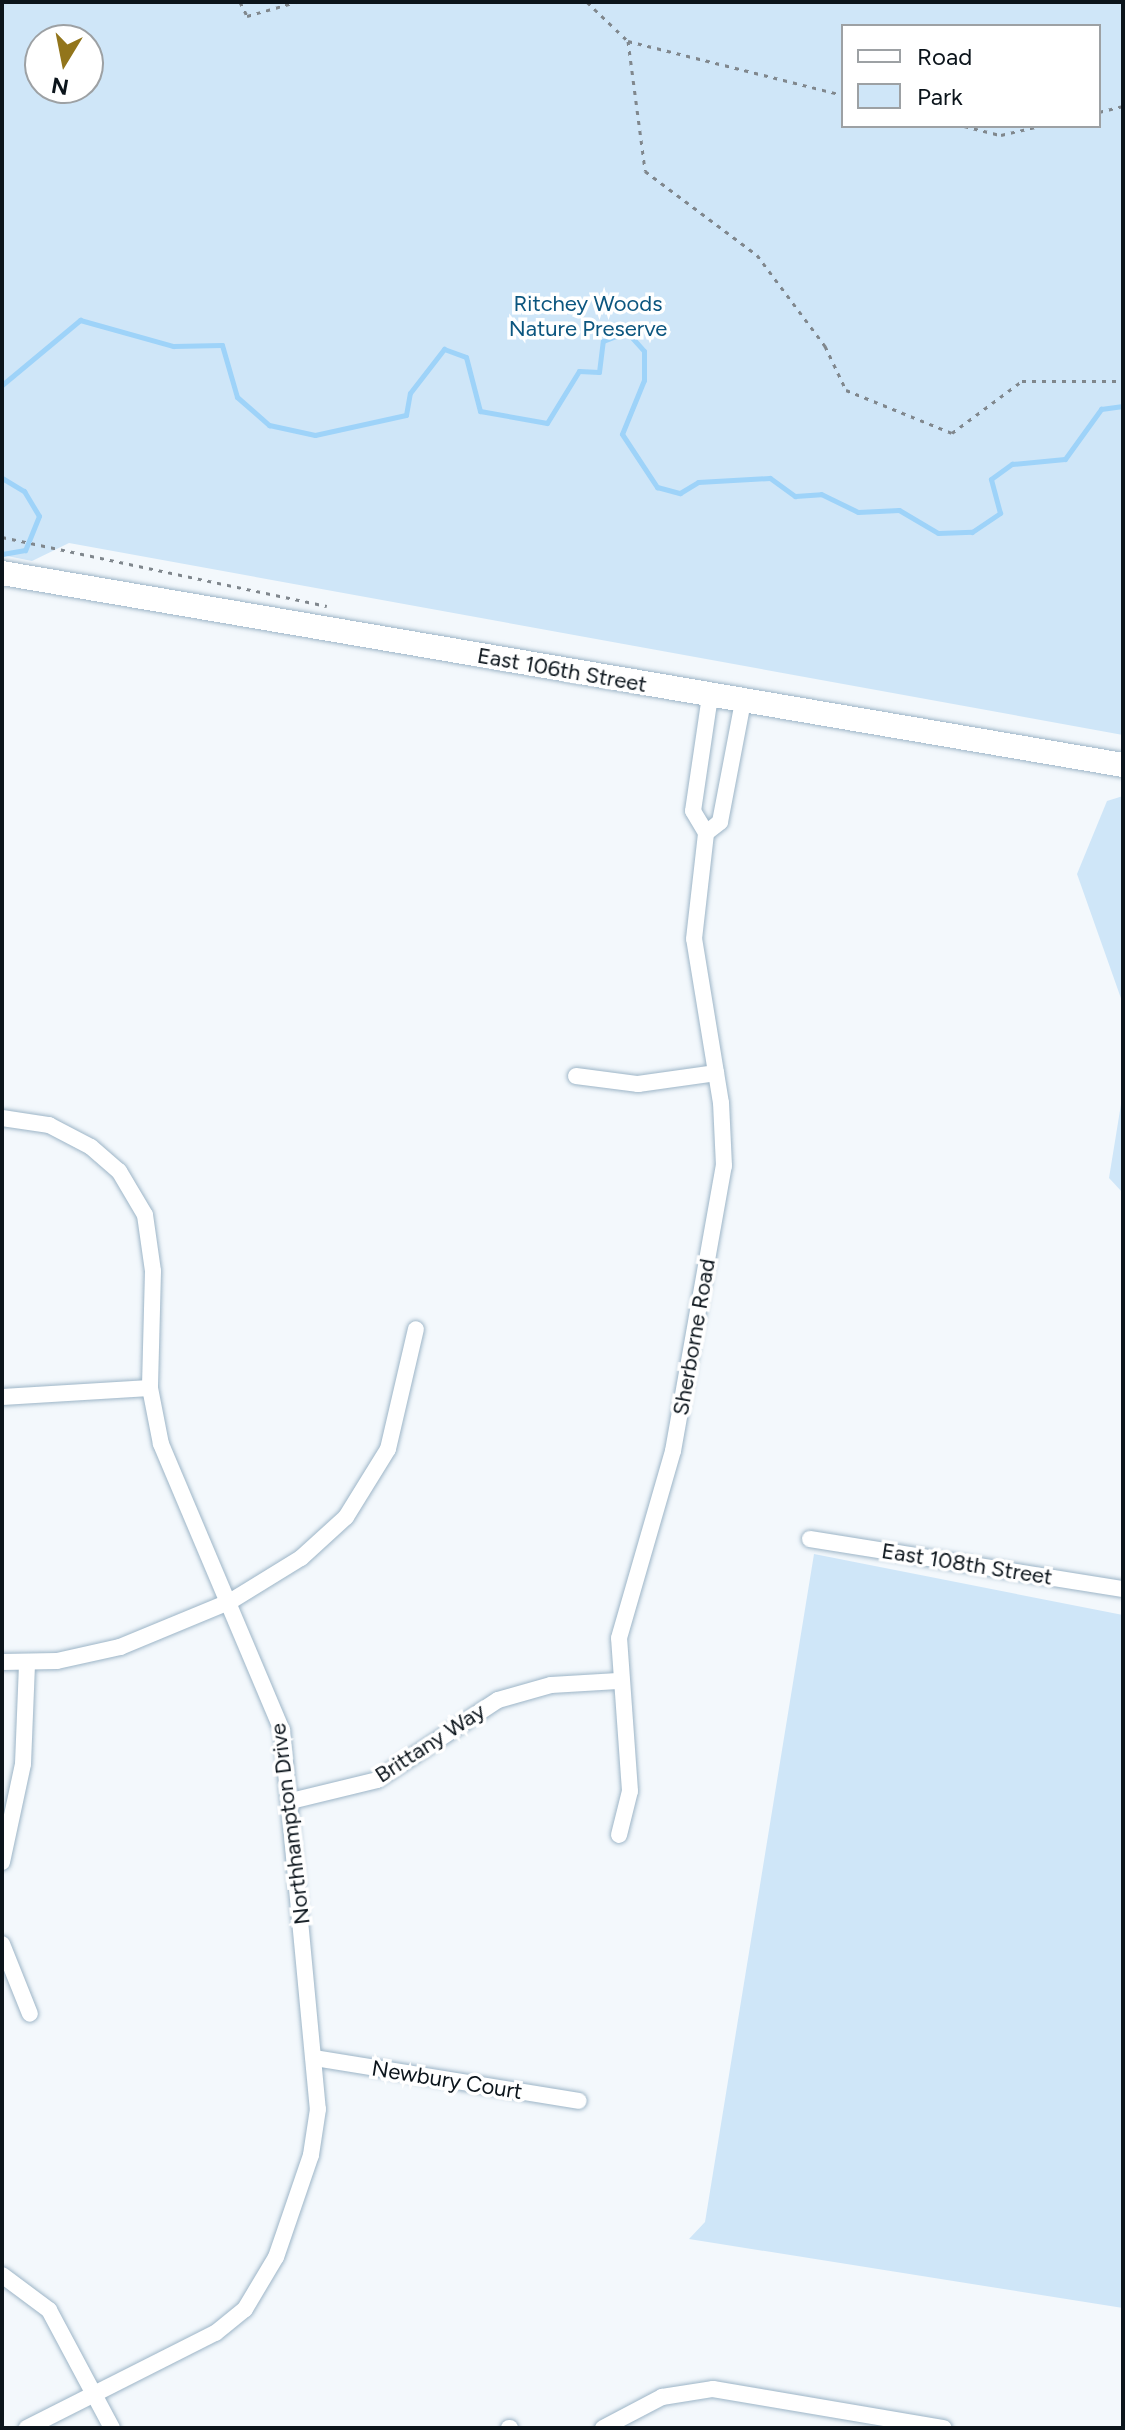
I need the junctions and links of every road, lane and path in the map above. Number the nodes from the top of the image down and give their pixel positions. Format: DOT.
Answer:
graph roads {
  1 [pos="240,2"];
  2 [pos="296,2"];
  3 [pos="332,2"];
  4 [pos="366,2"];
  5 [pos="587,2"];
  6 [pos="628,41"];
  7 [pos="841,94"];
  8 [pos="1123,106"];
  9 [pos="1101,112"];
  10 [pos="972,128"];
  11 [pos="1031,128"];
  12 [pos="1123,381"];
  13 [pos="2,537"];
  14 [pos="2,573"];
  15 [pos="338,608"];
  16 [pos="710,696"];
  17 [pos="743,701"];
  18 [pos="1123,765"];
  19 [pos="706,833"];
  20 [pos="716,1073"];
  21 [pos="576,1076"];
  22 [pos="2,1118"];
  23 [pos="416,1329"];
  24 [pos="150,1388"];
  25 [pos="2,1397"];
  26 [pos="810,1539"];
  27 [pos="1123,1589"];
  28 [pos="231,1601"];
  29 [pos="2,1662"];
  30 [pos="27,1663"];
  31 [pos="618,1681"];
  32 [pos="291,1801"];
  33 [pos="619,1835"];
  34 [pos="2,1862"];
  35 [pos="2,1944"];
  36 [pos="30,2014"];
  37 [pos="314,2058"];
  38 [pos="579,2101"];
  39 [pos="2,2275"];
  40 [pos="94,2394"];
  41 [pos="27,2428"];
  42 [pos="112,2428"];
  43 [pos="603,2428"];
  44 [pos="944,2428"];
  1 -- 2 [label="path"];
  3 -- 4 [label="path"];
  5 -- 6 [label="path"];
  6 -- 7 [label="path"];
  6 -- 12 [label="path"];
  8 -- 9 [label="path"];
  10 -- 11 [label="path"];
  13 -- 15 [label="path"];
  14 -- 16 [label="main road, East 106th Street"];
  16 -- 17 [label="main road, East 106th Street"];
  16 -- 19 [label="street, Sherborne Road"];
  17 -- 18 [label="main road, East 106th Street"];
  17 -- 19 [label="street, Sherborne Road"];
  19 -- 20 [label="street, Sherborne Road"];
  20 -- 21 [label="street"];
  20 -- 31 [label="street, Sherborne Road"];
  22 -- 24 [label="street, Northhampton Drive"];
  23 -- 28 [label="street"];
  24 -- 25 [label="street"];
  24 -- 28 [label="street, Northhampton Drive"];
  26 -- 27 [label="street, East 108th Street"];
  28 -- 30 [label="street"];
  28 -- 32 [label="street, Northhampton Drive"];
  29 -- 30 [label="street"];
  30 -- 34 [label="street"];
  31 -- 32 [label="street, Brittany Way"];
  31 -- 33 [label="street, Sherborne Road"];
  32 -- 37 [label="street, Northhampton Drive"];
  35 -- 36 [label="street"];
  37 -- 38 [label="street, Newbury Court"];
  37 -- 40 [label="street, Northhampton Drive"];
  39 -- 40 [label="street"];
  40 -- 41 [label="street, Northhampton Drive"];
  40 -- 42 [label="street"];
  43 -- 44 [label="street"];
}
